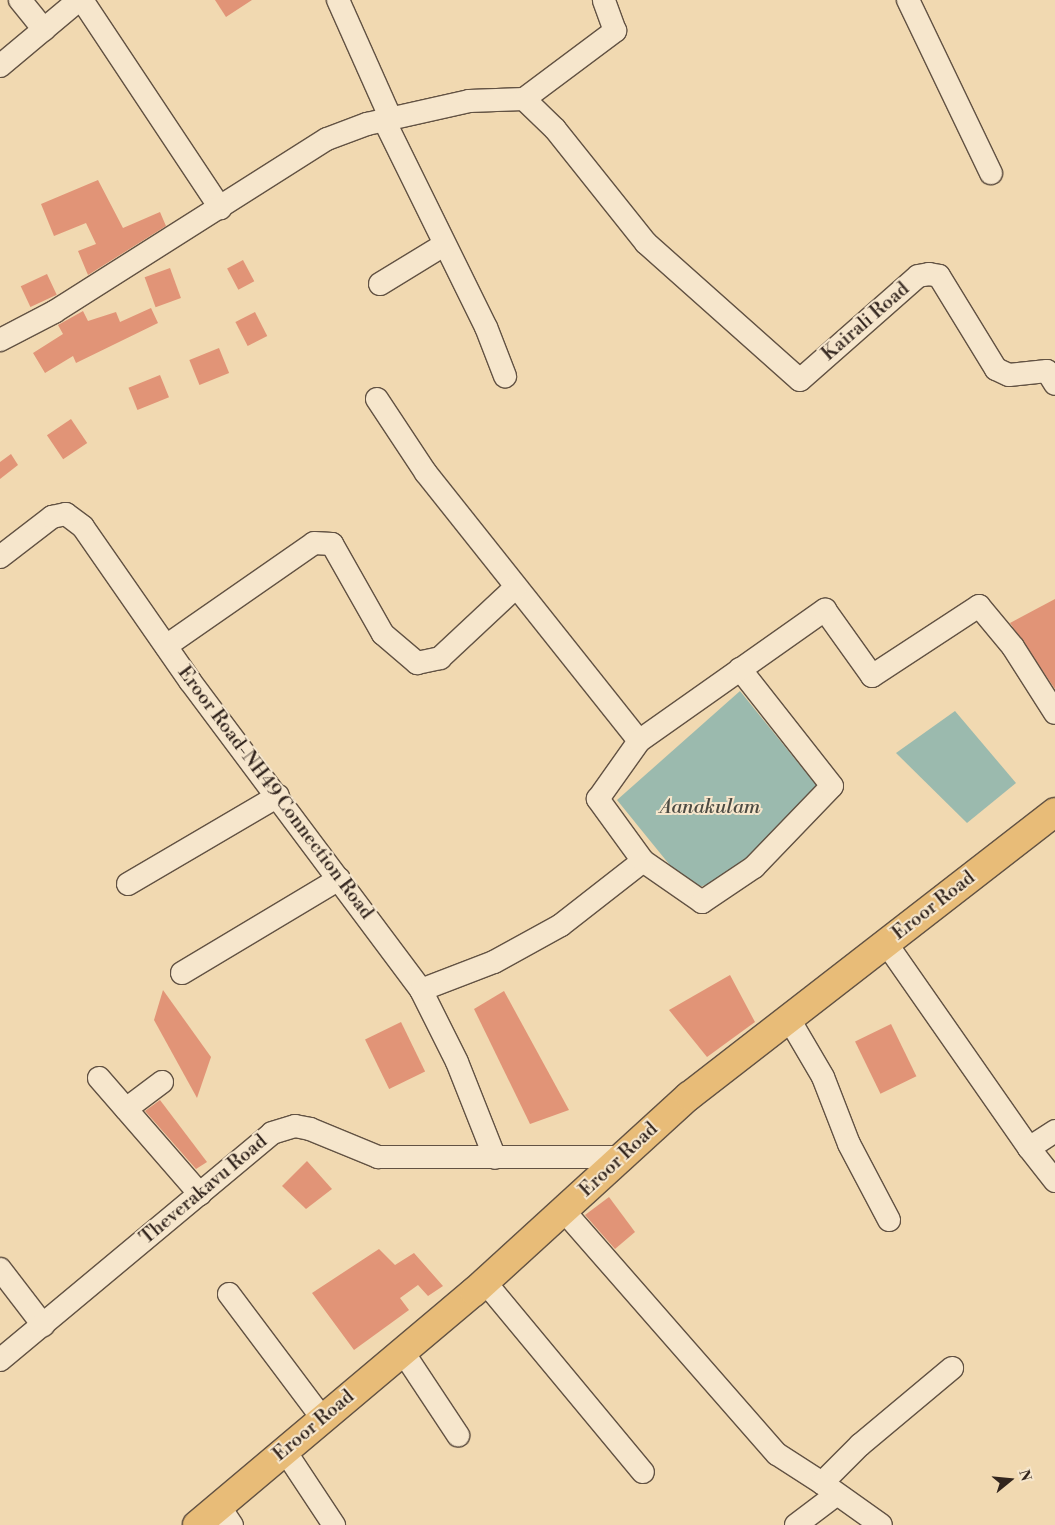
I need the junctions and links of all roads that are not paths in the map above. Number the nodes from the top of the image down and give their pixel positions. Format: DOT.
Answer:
graph roads {
  1 [pos="20,0"];
  2 [pos="81,0"];
  3 [pos="338,0"];
  4 [pos="604,0"];
  5 [pos="908,0"];
  6 [pos="44,30"];
  7 [pos="0,66"];
  8 [pos="524,99"];
  9 [pos="388,119"];
  10 [pos="991,173"];
  11 [pos="220,208"];
  12 [pos="444,245"];
  13 [pos="380,284"];
  14 [pos="0,340"];
  15 [pos="505,376"];
  16 [pos="1055,384"];
  17 [pos="377,399"];
  18 [pos="0,557"];
  19 [pos="516,587"];
  20 [pos="166,646"];
  21 [pos="740,669"];
  22 [pos="1055,713"];
  23 [pos="639,741"];
  24 [pos="278,796"];
  25 [pos="1055,812"];
  26 [pos="643,861"];
  27 [pos="339,879"];
  28 [pos="128,884"];
  29 [pos="886,943"];
  30 [pos="182,973"];
  31 [pos="421,990"];
  32 [pos="789,1019"];
  33 [pos="99,1078"];
  34 [pos="162,1082"];
  35 [pos="126,1108"];
  36 [pos="1055,1131"];
  37 [pos="1028,1148"];
  38 [pos="622,1157"];
  39 [pos="495,1158"];
  40 [pos="1055,1181"];
  41 [pos="200,1194"];
  42 [pos="564,1211"];
  43 [pos="889,1220"];
  44 [pos="0,1269"];
  45 [pos="485,1282"];
  46 [pos="229,1294"];
  47 [pos="43,1325"];
  48 [pos="402,1352"];
  49 [pos="0,1360"];
  50 [pos="952,1368"];
  51 [pos="323,1419"];
  52 [pos="458,1434"];
  53 [pos="285,1451"];
  54 [pos="643,1472"];
  55 [pos="829,1489"];
  56 [pos="226,1516"];
  57 [pos="197,1525"];
  58 [pos="334,1525"];
  59 [pos="796,1525"];
  60 [pos="881,1525"];
  1 -- 6 [label="street"];
  2 -- 6 [label="street"];
  2 -- 11 [label="street"];
  3 -- 9 [label="street"];
  4 -- 8 [label="street"];
  5 -- 10 [label="street"];
  6 -- 7 [label="street"];
  8 -- 9 [label="street"];
  8 -- 16 [label="street, Kairali Road"];
  9 -- 11 [label="street"];
  9 -- 12 [label="street"];
  11 -- 14 [label="street"];
  12 -- 13 [label="street"];
  12 -- 15 [label="street"];
  17 -- 19 [label="street"];
  18 -- 20 [label="street, Eroor Road-NH49 Connection Road"];
  19 -- 20 [label="street"];
  19 -- 23 [label="street"];
  20 -- 24 [label="street, Eroor Road-NH49 Connection Road"];
  21 -- 22 [label="street"];
  21 -- 23 [label="street"];
  21 -- 26 [label="street"];
  23 -- 26 [label="street"];
  24 -- 27 [label="street, Eroor Road-NH49 Connection Road"];
  24 -- 28 [label="street"];
  25 -- 29 [label="main road, Eroor Road"];
  26 -- 31 [label="street"];
  27 -- 30 [label="street"];
  27 -- 31 [label="street, Eroor Road-NH49 Connection Road"];
  29 -- 32 [label="main road, Eroor Road"];
  29 -- 37 [label="street"];
  31 -- 39 [label="street, Eroor Road-NH49 Connection Road"];
  32 -- 38 [label="main road, Eroor Road"];
  32 -- 43 [label="street"];
  33 -- 35 [label="street"];
  34 -- 35 [label="street"];
  35 -- 41 [label="street"];
  36 -- 37 [label="street"];
  37 -- 40 [label="street"];
  38 -- 39 [label="street, Theverakavu Road"];
  38 -- 42 [label="main road, Eroor Road"];
  39 -- 41 [label="street, Theverakavu Road"];
  41 -- 47 [label="street, Theverakavu Road"];
  42 -- 45 [label="main road, Eroor Road"];
  42 -- 55 [label="street"];
  44 -- 47 [label="street"];
  45 -- 48 [label="main road, Eroor Road"];
  45 -- 54 [label="street"];
  46 -- 51 [label="street"];
  47 -- 49 [label="street, Theverakavu Road"];
  48 -- 51 [label="main road, Eroor Road"];
  48 -- 52 [label="street"];
  50 -- 55 [label="street"];
  51 -- 53 [label="main road, Eroor Road"];
  53 -- 56 [label="main road, Eroor Road"];
  53 -- 58 [label="street"];
  55 -- 59 [label="street"];
  55 -- 60 [label="street"];
  56 -- 57 [label="main road, Eroor Road"];
}
